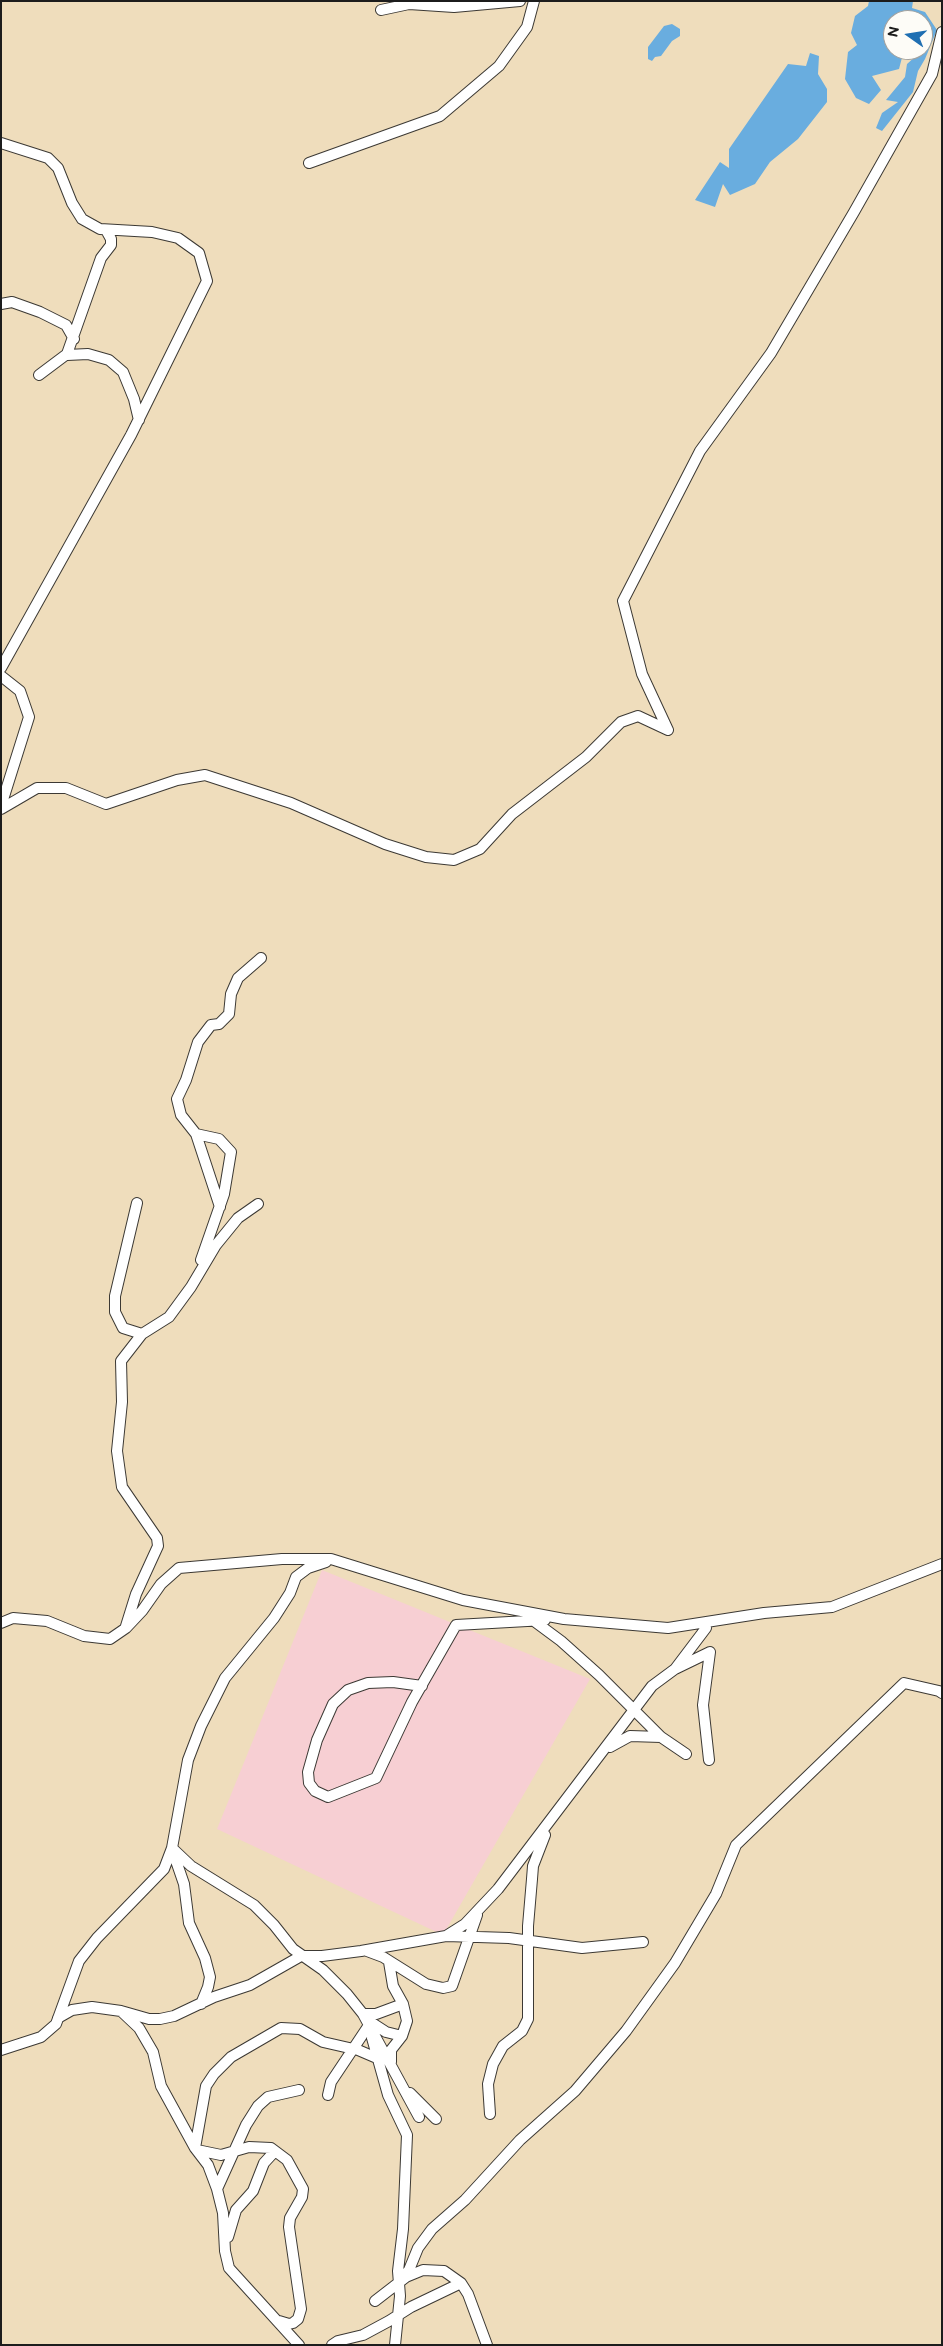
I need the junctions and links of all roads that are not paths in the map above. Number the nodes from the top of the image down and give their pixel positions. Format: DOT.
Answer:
graph roads {
  1 [pos="397,1"];
  2 [pos="520,1"];
  3 [pos="534,1"];
  4 [pos="942,32"];
  5 [pos="1,143"];
  6 [pos="309,163"];
  7 [pos="106,230"];
  8 [pos="1,304"];
  9 [pos="74,339"];
  10 [pos="67,355"];
  11 [pos="39,375"];
  12 [pos="139,420"];
  13 [pos="1,668"];
  14 [pos="1,676"];
  15 [pos="1,807"];
  16 [pos="261,958"];
  17 [pos="196,1134"];
  18 [pos="137,1203"];
  19 [pos="258,1204"];
  20 [pos="220,1207"];
  21 [pos="190,1289"];
  22 [pos="142,1334"];
  23 [pos="331,1559"];
  24 [pos="942,1564"];
  25 [pos="564,1619"];
  26 [pos="534,1621"];
  27 [pos="1,1624"];
  28 [pos="126,1628"];
  29 [pos="706,1628"];
  30 [pos="675,1669"];
  31 [pos="422,1686"];
  32 [pos="942,1693"];
  33 [pos="635,1710"];
  34 [pos="660,1737"];
  35 [pos="602,1752"];
  36 [pos="686,1754"];
  37 [pos="709,1760"];
  38 [pos="551,1821"];
  39 [pos="172,1848"];
  40 [pos="477,1914"];
  41 [pos="446,1936"];
  42 [pos="468,1937"];
  43 [pos="528,1940"];
  44 [pos="643,1942"];
  45 [pos="365,1950"];
  46 [pos="301,1956"];
  47 [pos="389,1962"];
  48 [pos="201,2004"];
  49 [pos="403,2004"];
  50 [pos="121,2012"];
  51 [pos="58,2018"];
  52 [pos="365,2019"];
  53 [pos="402,2036"];
  54 [pos="1,2046"];
  55 [pos="15,2047"];
  56 [pos="353,2048"];
  57 [pos="1,2050"];
  58 [pos="377,2057"];
  59 [pos="392,2068"];
  60 [pos="299,2090"];
  61 [pos="405,2090"];
  62 [pos="328,2095"];
  63 [pos="490,2114"];
  64 [pos="419,2118"];
  65 [pos="436,2119"];
  66 [pos="196,2149"];
  67 [pos="236,2150"];
  68 [pos="275,2151"];
  69 [pos="217,2189"];
  70 [pos="225,2251"];
  71 [pos="399,2281"];
  72 [pos="461,2283"];
  73 [pos="375,2301"];
  74 [pos="398,2316"];
  75 [pos="279,2321"];
  76 [pos="299,2345"];
  77 [pos="332,2345"];
  78 [pos="395,2345"];
  79 [pos="487,2345"];
  1 -- 2 [label="street"];
  3 -- 6 [label="street"];
  4 -- 15 [label="street"];
  5 -- 7 [label="street"];
  7 -- 9 [label="street"];
  7 -- 12 [label="street"];
  8 -- 9 [label="street"];
  9 -- 10 [label="street"];
  10 -- 11 [label="street"];
  10 -- 12 [label="street"];
  12 -- 13 [label="street"];
  14 -- 15 [label="street"];
  16 -- 17 [label="street"];
  17 -- 20 [label="street"];
  17 -- 20 [label="street"];
  18 -- 22 [label="street"];
  19 -- 21 [label="street"];
  20 -- 21 [label="street"];
  21 -- 22 [label="street"];
  22 -- 28 [label="street"];
  23 -- 25 [label="street"];
  23 -- 28 [label="street"];
  23 -- 39 [label="street"];
  24 -- 25 [label="street"];
  25 -- 26 [label="street"];
  26 -- 31 [label="street"];
  26 -- 33 [label="street"];
  27 -- 28 [label="street"];
  29 -- 30 [label="street"];
  30 -- 33 [label="street"];
  30 -- 37 [label="street"];
  31 -- 31 [label="street"];
  32 -- 71 [label="street"];
  33 -- 34 [label="street"];
  33 -- 35 [label="street"];
  34 -- 35 [label="street"];
  34 -- 36 [label="street"];
  35 -- 38 [label="street"];
  38 -- 40 [label="street"];
  38 -- 43 [label="street"];
  39 -- 46 [label="street"];
  39 -- 48 [label="street"];
  39 -- 51 [label="street"];
  40 -- 41 [label="street"];
  40 -- 42 [label="street"];
  41 -- 42 [label="street"];
  41 -- 45 [label="street"];
  42 -- 43 [label="street"];
  42 -- 47 [label="street"];
  43 -- 44 [label="street"];
  43 -- 63 [label="street"];
  45 -- 46 [label="street"];
  45 -- 47 [label="street"];
  46 -- 48 [label="street"];
  46 -- 52 [label="street"];
  47 -- 49 [label="street"];
  48 -- 50 [label="street"];
  49 -- 52 [label="street"];
  49 -- 53 [label="street"];
  50 -- 51 [label="street"];
  50 -- 66 [label="street"];
  51 -- 55 [label="street"];
  52 -- 53 [label="street"];
  52 -- 56 [label="street"];
  52 -- 58 [label="street"];
  52 -- 59 [label="street"];
  53 -- 59 [label="street"];
  54 -- 55 [label="street"];
  55 -- 57 [label="street"];
  56 -- 58 [label="street"];
  56 -- 62 [label="street"];
  56 -- 66 [label="street"];
  58 -- 59 [label="street"];
  58 -- 71 [label="street"];
  59 -- 61 [label="street"];
  60 -- 67 [label="street"];
  61 -- 64 [label="street"];
  61 -- 65 [label="street"];
  66 -- 67 [label="street"];
  66 -- 69 [label="street"];
  67 -- 68 [label="street"];
  67 -- 69 [label="street"];
  68 -- 70 [label="street"];
  68 -- 75 [label="street"];
  69 -- 70 [label="street"];
  70 -- 75 [label="street"];
  71 -- 72 [label="street"];
  71 -- 73 [label="street"];
  71 -- 74 [label="street"];
  72 -- 74 [label="street"];
  72 -- 79 [label="street"];
  74 -- 77 [label="street"];
  74 -- 78 [label="street"];
  75 -- 76 [label="street"];
}
